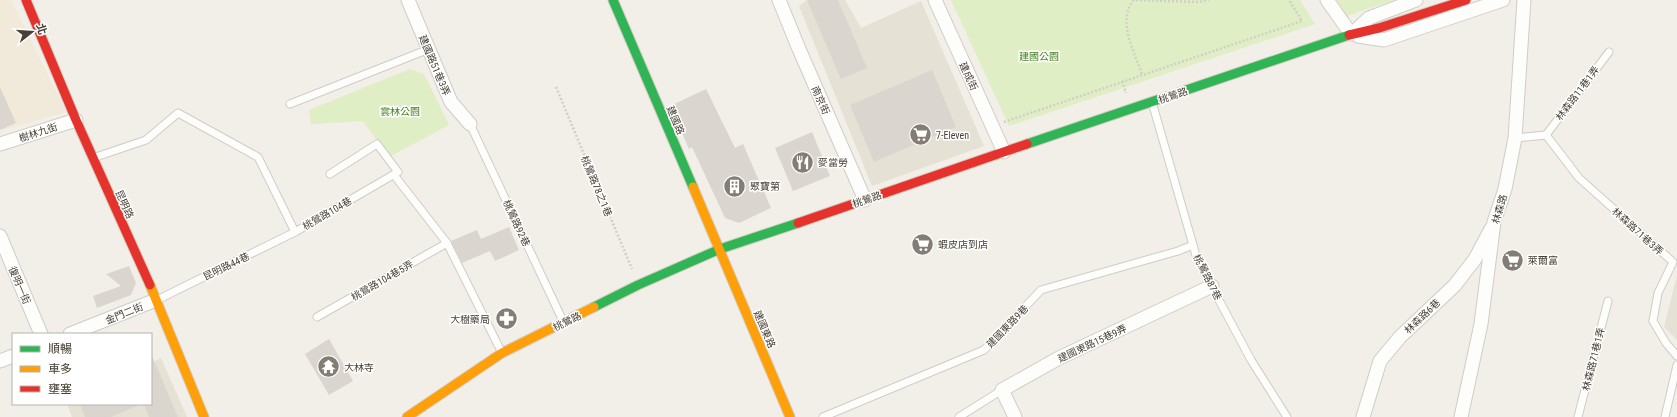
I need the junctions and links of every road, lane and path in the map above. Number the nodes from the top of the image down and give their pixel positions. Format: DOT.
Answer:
graph roads {
  1 [pos="26,0"];
  2 [pos="408,0"];
  3 [pos="613,0"];
  4 [pos="779,0"];
  5 [pos="935,0"];
  6 [pos="1135,0"];
  7 [pos="1209,0"];
  8 [pos="1289,0"];
  9 [pos="1327,0"];
  10 [pos="1416,0"];
  11 [pos="1466,0"];
  12 [pos="1503,0"];
  13 [pos="1524,0"];
  14 [pos="1351,34"];
  15 [pos="429,49"];
  16 [pos="1608,52"];
  17 [pos="1142,74"];
  18 [pos="556,87"];
  19 [pos="1152,102"];
  20 [pos="290,104"];
  21 [pos="76,120"];
  22 [pos="470,124"];
  23 [pos="997,124"];
  24 [pos="1546,135"];
  25 [pos="1515,138"];
  26 [pos="0,144"];
  27 [pos="1004,152"];
  28 [pos="93,158"];
  29 [pos="330,174"];
  30 [pos="394,174"];
  31 [pos="865,200"];
  32 [pos="1494,222"];
  33 [pos="295,232"];
  34 [pos="0,236"];
  35 [pos="447,243"];
  36 [pos="1193,245"];
  37 [pos="720,249"];
  38 [pos="638,285"];
  39 [pos="1212,286"];
  40 [pos="156,300"];
  41 [pos="1608,301"];
  42 [pos="317,317"];
  43 [pos="564,323"];
  44 [pos="41,333"];
  45 [pos="73,333"];
  46 [pos="502,353"];
  47 [pos="12,356"];
  48 [pos="1677,356"];
  49 [pos="0,361"];
  50 [pos="1677,365"];
  51 [pos="1002,390"];
  52 [pos="204,417"];
  53 [pos="407,417"];
  54 [pos="790,417"];
  55 [pos="823,417"];
  56 [pos="959,417"];
  57 [pos="1016,417"];
  58 [pos="1287,417"];
  59 [pos="1362,417"];
  60 [pos="1461,417"];
  61 [pos="1578,417"];
  62 [pos="1665,417"];
  1 -- 21 [label="main road, 昆明路"];
  2 -- 15 [label="street, 建國路51巷3弄"];
  3 -- 37 [label="main road, 建國路"];
  4 -- 31 [label="street, 南京街"];
  5 -- 27 [label="street, 建成街"];
  6 -- 7 [label="path"];
  6 -- 17 [label="path"];
  8 -- 17 [label="path"];
  9 -- 14 [label="street"];
  10 -- 14 [label="street, 桃鶯路"];
  11 -- 14 [label="main road, 桃鶯路"];
  12 -- 14 [label="street, 桃鶯路"];
  13 -- 25 [label="street, 林森路"];
  14 -- 19 [label="main road, 桃鶯路"];
  15 -- 20 [label="lane"];
  15 -- 22 [label="street, 建國路51巷3弄"];
  16 -- 24 [label="lane, 林森路11巷1弄"];
  17 -- 23 [label="path"];
  18 -- 38 [label="path, 桃鶯路78之1巷"];
  19 -- 27 [label="main road, 桃鶯路"];
  19 -- 36 [label="lane, 桃鶯路87巷"];
  21 -- 26 [label="street, 樹林九街"];
  21 -- 28 [label="main road, 昆明路"];
  22 -- 43 [label="lane, 桃鶯路92巷"];
  24 -- 25 [label="lane"];
  24 -- 48 [label="lane, 林森路71巷3弄"];
  25 -- 32 [label="street, 林森路"];
  27 -- 31 [label="main road, 桃鶯路"];
  28 -- 33 [label="lane, 桃鶯路104巷"];
  28 -- 40 [label="main road, 昆明路"];
  29 -- 30 [label="lane"];
  30 -- 33 [label="lane, 桃鶯路104巷"];
  30 -- 35 [label="lane"];
  31 -- 37 [label="main road, 桃鶯路"];
  32 -- 59 [label="street, 林森路6巷"];
  32 -- 60 [label="street, 林森路"];
  33 -- 40 [label="lane, 昆明路44巷"];
  34 -- 44 [label="street, 復明一街"];
  35 -- 42 [label="lane, 桃鶯路104巷5弄"];
  35 -- 46 [label="lane"];
  36 -- 39 [label="lane, 桃鶯路87巷"];
  36 -- 55 [label="lane, 建國東路9巷"];
  37 -- 38 [label="main road, 桃鶯路"];
  37 -- 54 [label="main road, 建國東路"];
  38 -- 43 [label="main road, 桃鶯路"];
  39 -- 51 [label="street, 建國東路15巷9弄"];
  39 -- 58 [label="lane, 桃鶯路87巷"];
  40 -- 45 [label="street, 金門二街"];
  40 -- 52 [label="main road, 昆明路"];
  41 -- 61 [label="lane, 林森路71巷1弄"];
  43 -- 46 [label="main road, 桃鶯路"];
  46 -- 53 [label="main road, 桃鶯路"];
  47 -- 49 [label="street"];
  50 -- 62 [label="lane"];
  51 -- 56 [label="lane"];
  51 -- 57 [label="street"];
}
